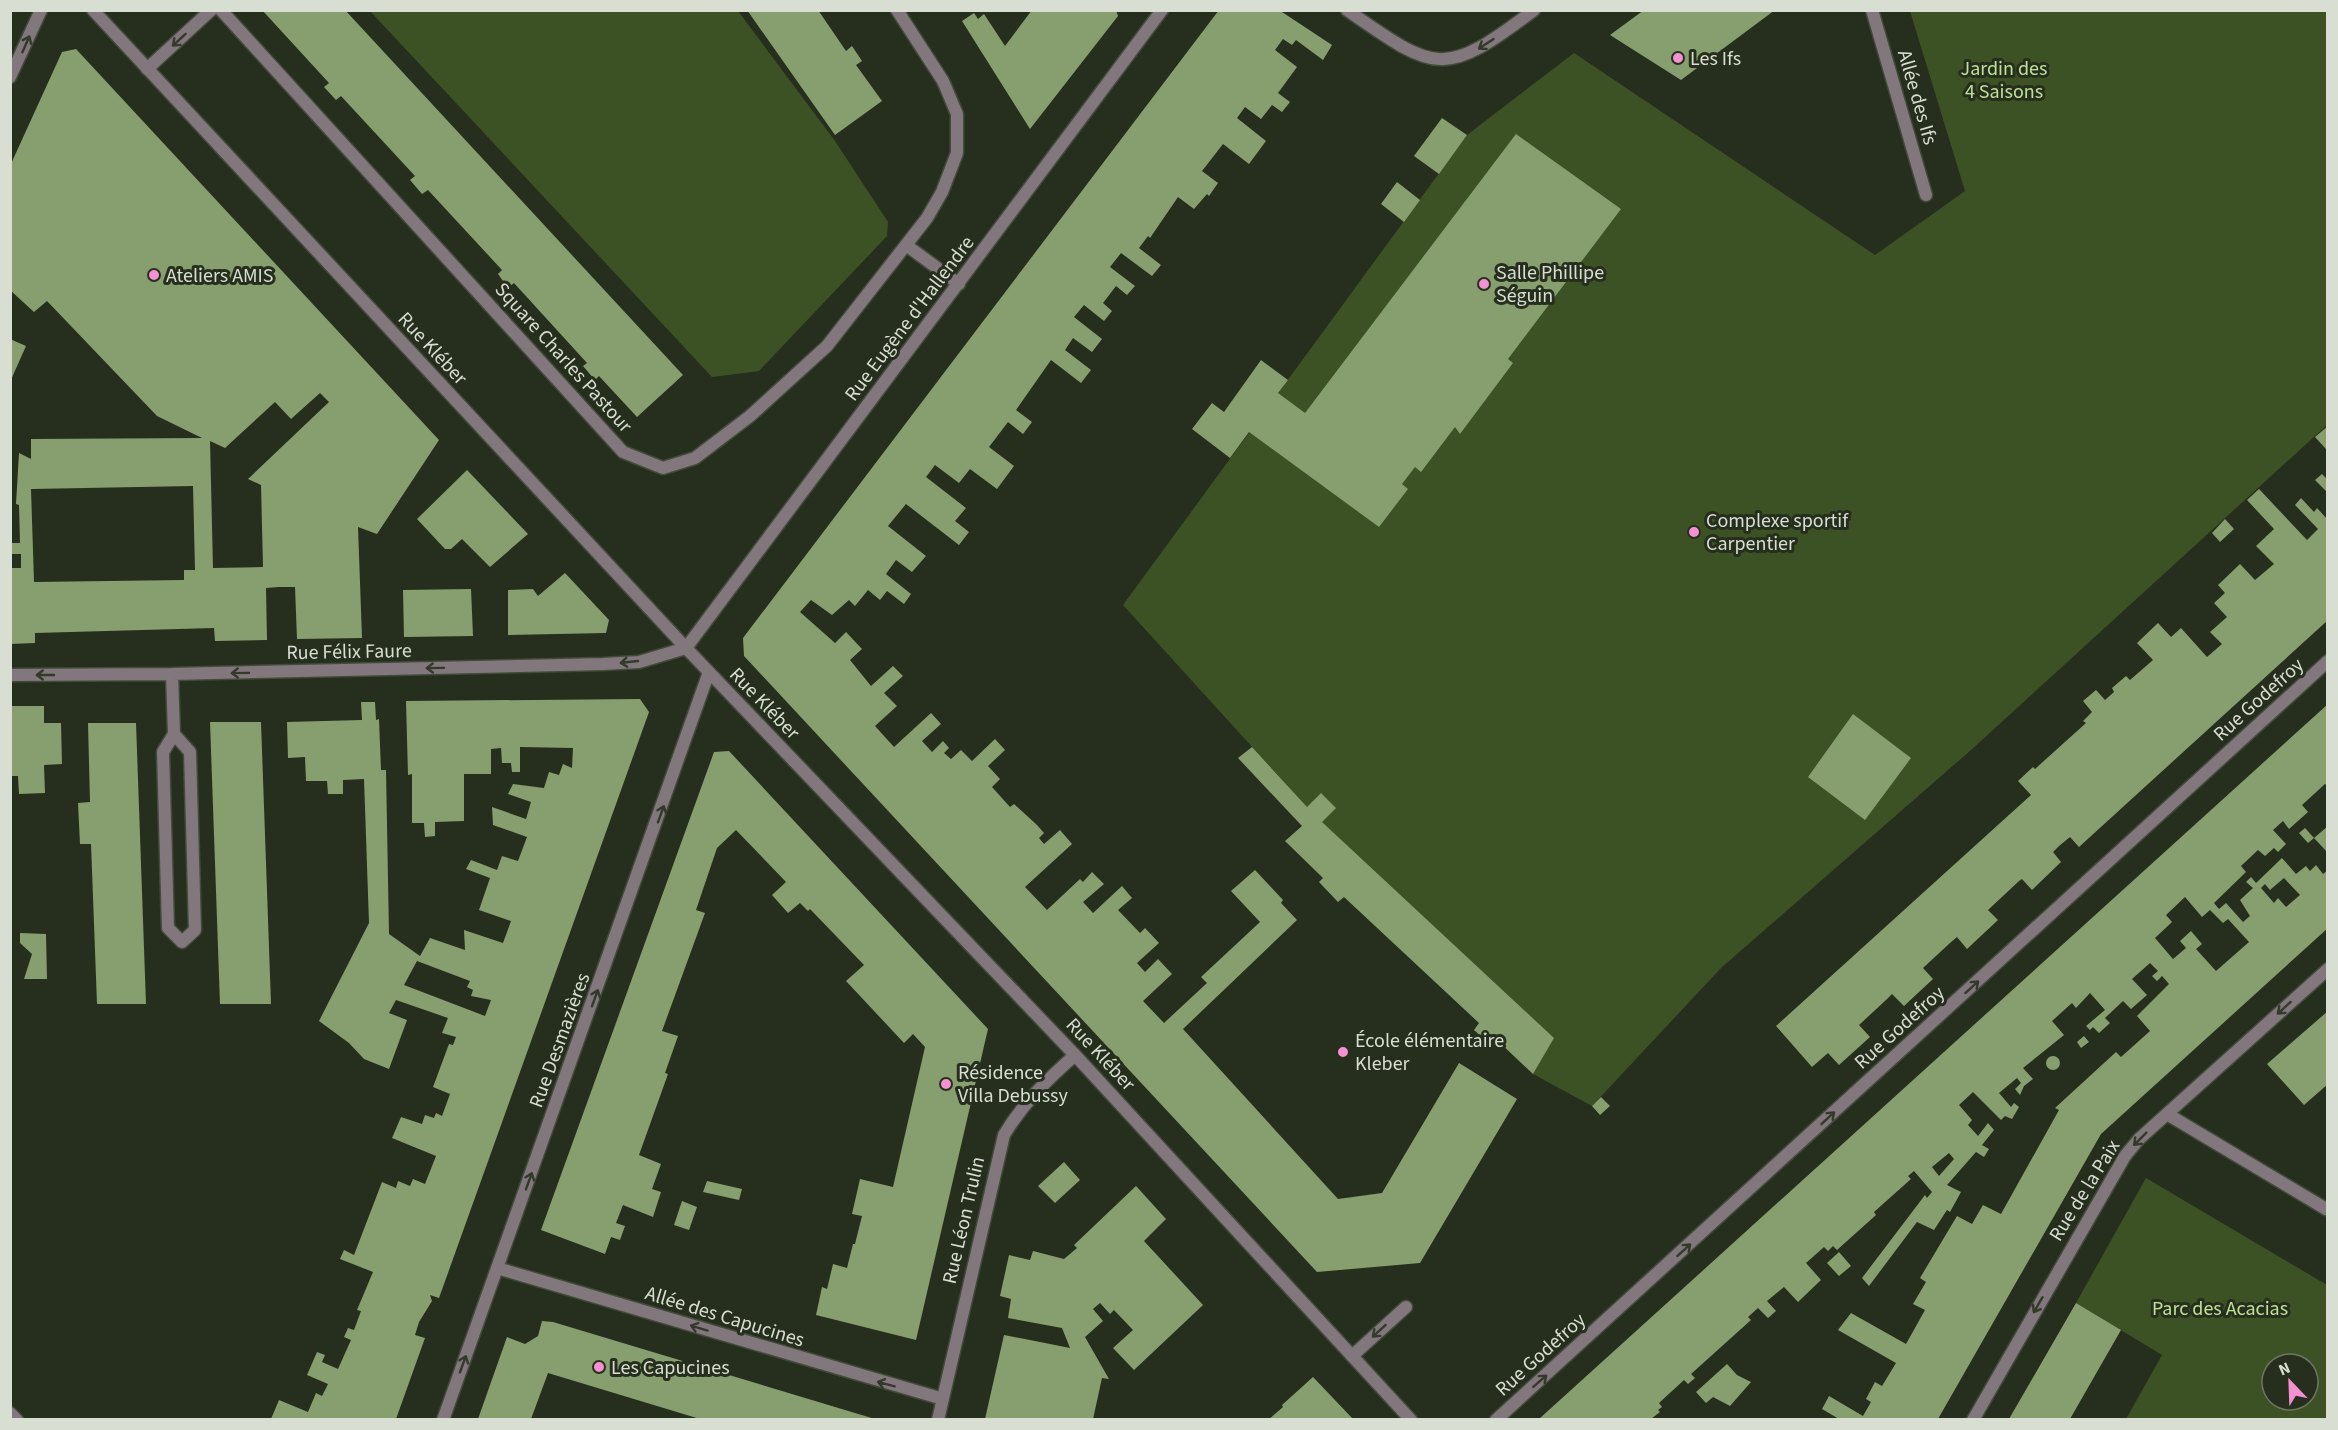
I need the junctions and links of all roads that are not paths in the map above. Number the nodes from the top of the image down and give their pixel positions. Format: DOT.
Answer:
graph roads {
  1 [pos="40,10"];
  2 [pos="93,10"];
  3 [pos="211,10"];
  4 [pos="221,10"];
  5 [pos="897,10"];
  6 [pos="1162,10"];
  7 [pos="1347,10"];
  8 [pos="1534,10"];
  9 [pos="1872,10"];
  10 [pos="147,69"];
  11 [pos="10,77"];
  12 [pos="1926,195"];
  13 [pos="906,245"];
  14 [pos="958,284"];
  15 [pos="686,648"];
  16 [pos="2328,662"];
  17 [pos="709,672"];
  18 [pos="172,674"];
  19 [pos="10,675"];
  20 [pos="174,734"];
  21 [pos="2328,969"];
  22 [pos="1075,1055"];
  23 [pos="2167,1114"];
  24 [pos="2328,1208"];
  25 [pos="497,1268"];
  26 [pos="1406,1307"];
  27 [pos="1352,1356"];
  28 [pos="943,1399"];
  29 [pos="10,1413"];
  30 [pos="17,1419"];
  31 [pos="443,1419"];
  32 [pos="938,1419"];
  33 [pos="1411,1419"];
  34 [pos="1496,1419"];
  35 [pos="1973,1419"];
  11 -- 1 [label="street, one-way"];
  2 -- 10 [label="street, Rue Kléber"];
  3 -- 10 [label="street, one-way"];
  4 -- 13 [label="street, Square Charles Pastour"];
  5 -- 13 [label="street, Square Charles Pastour"];
  6 -- 14 [label="street, Rue Eugène d'Hallendre"];
  8 -- 7 [label="street, one-way"];
  9 -- 12 [label="street, Allée des Ifs"];
  10 -- 15 [label="street, Rue Kléber"];
  13 -- 14 [label="street"];
  14 -- 15 [label="street, Rue Eugène d'Hallendre"];
  15 -- 17 [label="street, Rue Kléber"];
  15 -- 18 [label="street, Rue Félix Faure, one-way"];
  34 -- 16 [label="street, Rue Godefroy, one-way"];
  17 -- 22 [label="street, Rue Kléber"];
  25 -- 17 [label="street, Rue Desmazières, one-way"];
  18 -- 19 [label="street, Rue Félix Faure, one-way"];
  18 -- 20 [label="street"];
  20 -- 20 [label="street"];
  21 -- 23 [label="street, Rue de la Paix, one-way"];
  22 -- 27 [label="street, Rue Kléber"];
  22 -- 28 [label="street, Rue Léon Trulin"];
  23 -- 24 [label="street"];
  23 -- 35 [label="street, Rue de la Paix, one-way"];
  28 -- 25 [label="street, Allée des Capucines, one-way"];
  31 -- 25 [label="street, Rue Desmazières, one-way"];
  26 -- 27 [label="street, one-way"];
  27 -- 33 [label="street, Rue Kléber"];
  28 -- 32 [label="street, Rue Léon Trulin"];
  29 -- 30 [label="street"];
}
